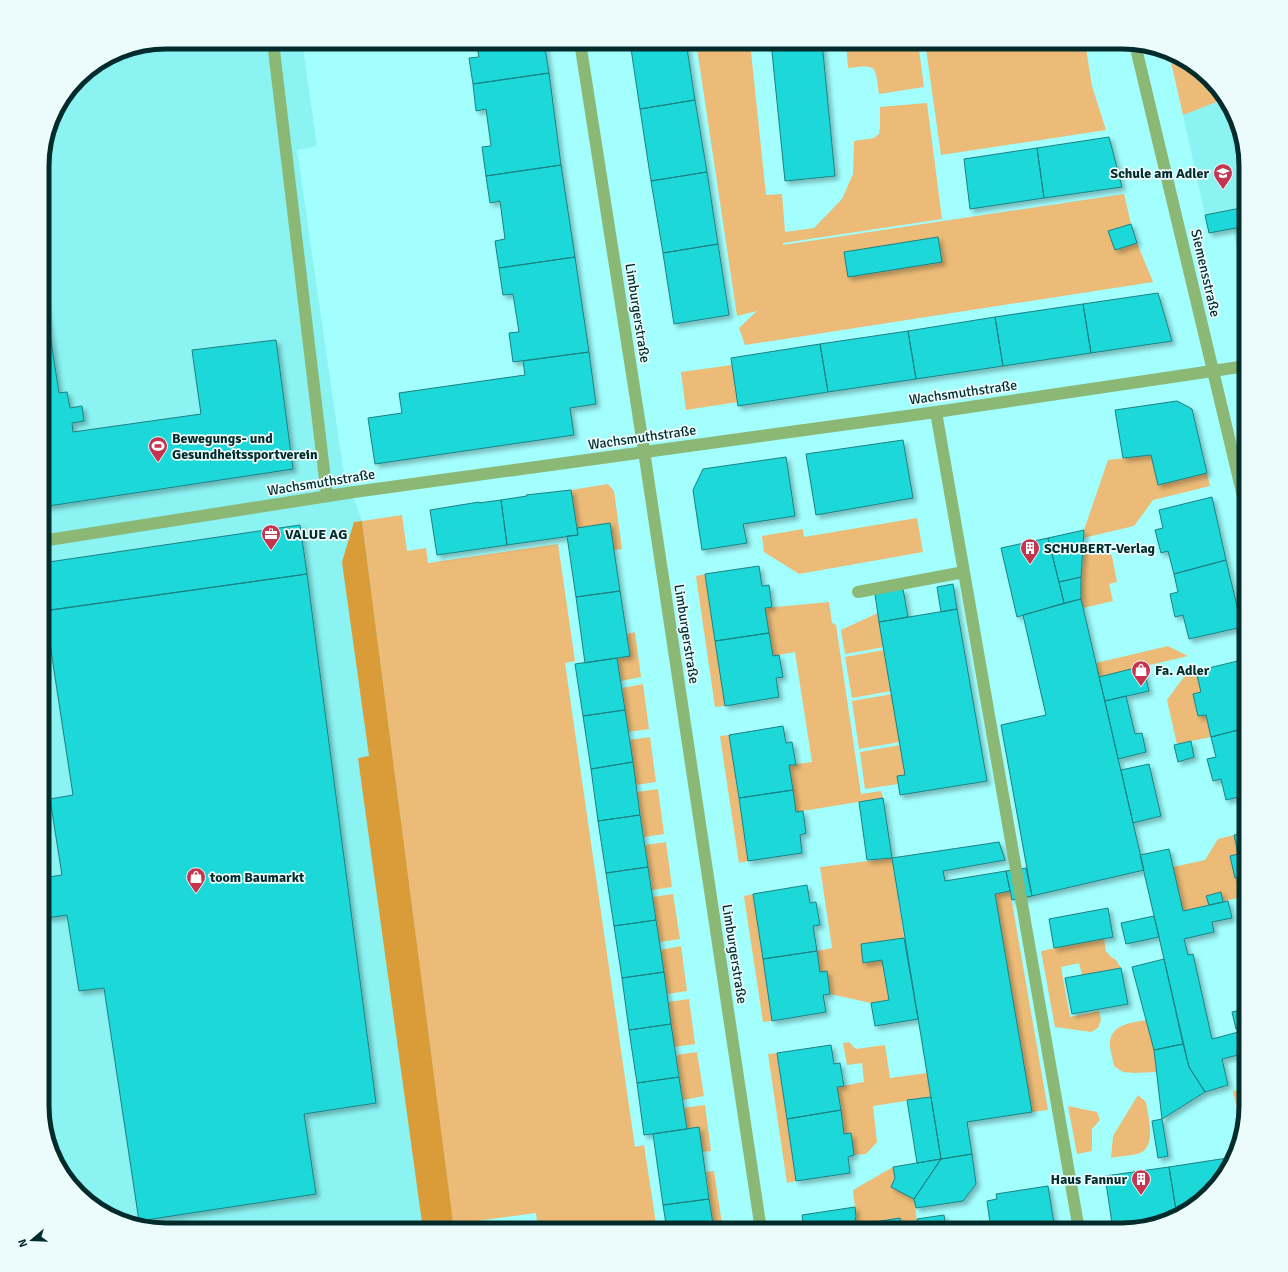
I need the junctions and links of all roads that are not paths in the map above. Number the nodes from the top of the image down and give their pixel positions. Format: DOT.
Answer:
graph roads {
  1 [pos="274,49"];
  2 [pos="581,49"];
  3 [pos="1136,50"];
  4 [pos="1239,367"];
  5 [pos="1214,371"];
  6 [pos="936,412"];
  7 [pos="644,451"];
  8 [pos="1239,479"];
  9 [pos="327,496"];
  10 [pos="49,540"];
  11 [pos="964,572"];
  12 [pos="858,592"];
  13 [pos="760,1223"];
  14 [pos="1078,1223"];
  1 -- 9 [label="street"];
  2 -- 7 [label="street, Limburgerstraße"];
  3 -- 5 [label="street, Siemensstraße"];
  4 -- 5 [label="street, Wachsmuthstraße"];
  5 -- 6 [label="street, Wachsmuthstraße"];
  5 -- 8 [label="street, Siemensstraße"];
  6 -- 7 [label="street, Wachsmuthstraße"];
  6 -- 11 [label="street"];
  7 -- 9 [label="street, Wachsmuthstraße"];
  7 -- 13 [label="street, Limburgerstraße"];
  9 -- 10 [label="street, Wachsmuthstraße"];
  11 -- 12 [label="street"];
  11 -- 14 [label="street"];
}
